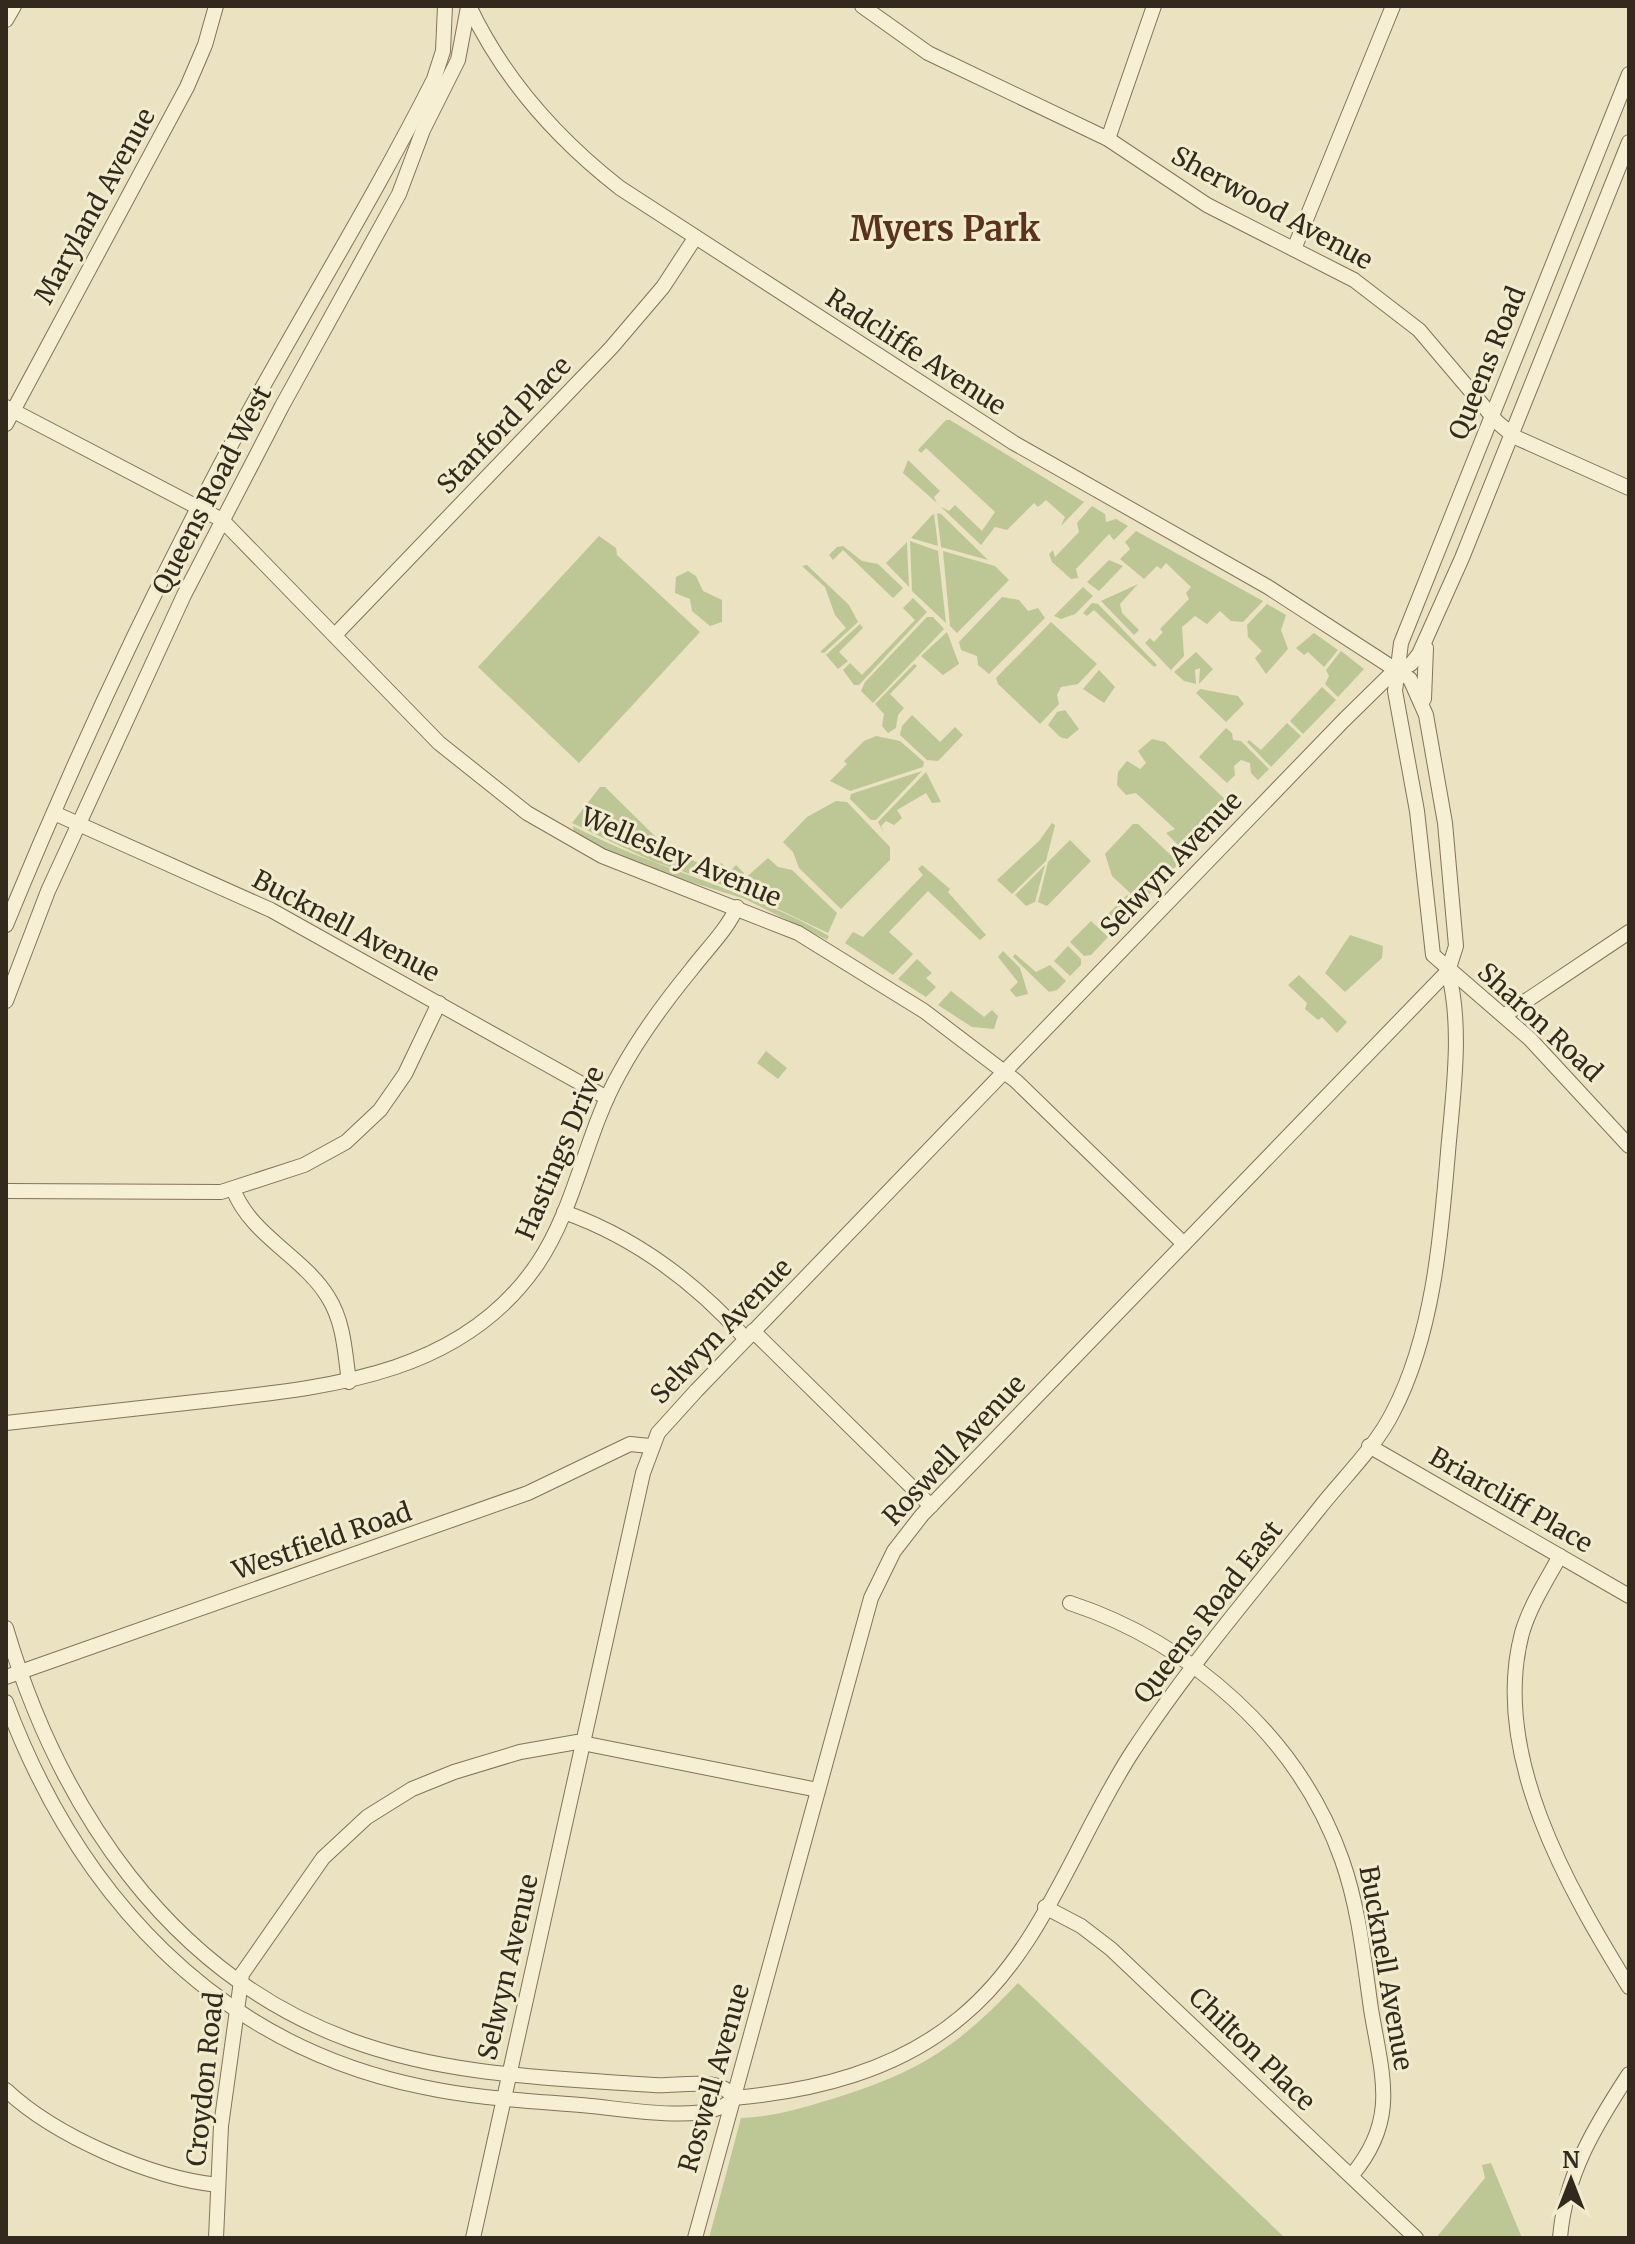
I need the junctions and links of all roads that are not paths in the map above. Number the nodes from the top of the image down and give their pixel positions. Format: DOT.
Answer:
graph roads {
  1 [pos="14,6"];
  2 [pos="216,6"];
  3 [pos="445,6"];
  4 [pos="468,6"];
  5 [pos="862,6"];
  6 [pos="1139,6"];
  7 [pos="1154,6"];
  8 [pos="1393,6"];
  9 [pos="6,20"];
  10 [pos="1149,21"];
  11 [pos="460,52"];
  12 [pos="495,54"];
  13 [pos="1629,74"];
  14 [pos="1108,139"];
  15 [pos="1629,142"];
  16 [pos="1583,189"];
  17 [pos="1606,199"];
  18 [pos="695,238"];
  19 [pos="1294,249"];
  20 [pos="8,414"];
  21 [pos="1492,416"];
  22 [pos="1512,435"];
  23 [pos="1629,488"];
  24 [pos="201,506"];
  25 [pos="222,520"];
  26 [pos="1429,634"];
  27 [pos="335,635"];
  28 [pos="1396,670"];
  29 [pos="1426,715"];
  30 [pos="54,813"];
  31 [pos="77,824"];
  32 [pos="737,907"];
  33 [pos="6,925"];
  34 [pos="1629,932"];
  35 [pos="1448,971"];
  36 [pos="6,1001"];
  37 [pos="439,1003"];
  38 [pos="1505,1015"];
  39 [pos="1004,1071"];
  40 [pos="607,1098"];
  41 [pos="1629,1146"];
  42 [pos="233,1189"];
  43 [pos="6,1191"];
  44 [pos="564,1212"];
  45 [pos="1184,1244"];
  46 [pos="750,1335"];
  47 [pos="349,1382"];
  48 [pos="6,1423"];
  49 [pos="650,1446"];
  50 [pos="1369,1446"];
  51 [pos="931,1506"];
  52 [pos="1560,1556"];
  53 [pos="1629,1596"];
  54 [pos="1070,1603"];
  55 [pos="6,1628"];
  56 [pos="1194,1668"];
  57 [pos="21,1672"];
  58 [pos="6,1677"];
  59 [pos="6,1702"];
  60 [pos="583,1742"];
  61 [pos="818,1790"];
  62 [pos="1045,1907"];
  63 [pos="240,1982"];
  64 [pos="1629,1987"];
  65 [pos="236,2011"];
  66 [pos="509,2074"];
  67 [pos="1629,2074"];
  68 [pos="6,2090"];
  69 [pos="733,2098"];
  70 [pos="504,2099"];
  71 [pos="1352,2175"];
  72 [pos="218,2185"];
  73 [pos="216,2238"];
  74 [pos="473,2238"];
  75 [pos="695,2238"];
  76 [pos="1416,2238"];
  77 [pos="1560,2238"];
  1 -- 9 [label="street"];
  2 -- 20 [label="street, Maryland Avenue"];
  3 -- 24 [label="street, Queens Road West"];
  4 -- 11 [label="street, Queens Road West"];
  4 -- 12 [label="street, Radcliffe Avenue"];
  5 -- 14 [label="street, Sherwood Avenue"];
  6 -- 10 [label="street"];
  7 -- 10 [label="street"];
  8 -- 19 [label="street"];
  10 -- 14 [label="street"];
  11 -- 12 [label="street"];
  11 -- 25 [label="street, Queens Road West"];
  12 -- 18 [label="street, Radcliffe Avenue"];
  13 -- 16 [label="street, Queens Road"];
  14 -- 19 [label="street, Sherwood Avenue"];
  15 -- 17 [label="street, Queens Road"];
  16 -- 17 [label="street"];
  16 -- 21 [label="street, Queens Road"];
  17 -- 22 [label="street, Queens Road"];
  18 -- 27 [label="street, Stanford Place"];
  18 -- 28 [label="street, Radcliffe Avenue"];
  19 -- 21 [label="street, Sherwood Avenue"];
  20 -- 24 [label="street, Wellesley Avenue"];
  21 -- 22 [label="street, Sherwood Avenue"];
  21 -- 28 [label="street, Queens Road"];
  22 -- 23 [label="street, Sherwood Avenue"];
  22 -- 26 [label="street, Queens Road"];
  24 -- 25 [label="street, Wellesley Avenue"];
  24 -- 30 [label="street, Queens Road West"];
  25 -- 27 [label="street, Wellesley Avenue"];
  25 -- 31 [label="street, Queens Road West"];
  26 -- 28 [label="street, Queens Road"];
  26 -- 29 [label="street"];
  27 -- 32 [label="street, Wellesley Avenue"];
  28 -- 29 [label="street"];
  28 -- 35 [label="street, Queens Road"];
  28 -- 39 [label="street, Selwyn Avenue"];
  29 -- 35 [label="street"];
  30 -- 31 [label="street, Bucknell Avenue"];
  30 -- 33 [label="street, Queens Road West"];
  31 -- 36 [label="street, Queens Road West"];
  31 -- 37 [label="street, Bucknell Avenue"];
  32 -- 39 [label="street, Wellesley Avenue"];
  32 -- 40 [label="street, Hastings Drive"];
  34 -- 38 [label="street"];
  35 -- 38 [label="street, Sharon Road"];
  35 -- 45 [label="street, Roswell Avenue"];
  35 -- 50 [label="street, Queens Road East"];
  37 -- 40 [label="street, Bucknell Avenue"];
  37 -- 42 [label="street"];
  38 -- 41 [label="street, Sharon Road"];
  39 -- 45 [label="street, Wellesley Avenue"];
  39 -- 46 [label="street, Selwyn Avenue"];
  40 -- 44 [label="street, Hastings Drive"];
  42 -- 43 [label="street"];
  42 -- 47 [label="street"];
  44 -- 46 [label="street"];
  44 -- 47 [label="street, Hastings Drive"];
  45 -- 51 [label="street, Roswell Avenue"];
  46 -- 49 [label="street, Selwyn Avenue"];
  46 -- 51 [label="street"];
  47 -- 48 [label="street, Hastings Drive"];
  49 -- 57 [label="street, Westfield Road"];
  49 -- 60 [label="street, Selwyn Avenue"];
  50 -- 52 [label="street, Briarcliff Place"];
  50 -- 56 [label="street, Queens Road East"];
  51 -- 61 [label="street, Roswell Avenue"];
  52 -- 53 [label="street, Briarcliff Place"];
  52 -- 64 [label="street"];
  54 -- 56 [label="street, Bucknell Avenue"];
  55 -- 57 [label="street"];
  56 -- 62 [label="street, Queens Road East"];
  56 -- 71 [label="street, Bucknell Avenue"];
  57 -- 58 [label="street, Westfield Road"];
  57 -- 63 [label="street"];
  59 -- 65 [label="street"];
  60 -- 61 [label="street, Croydon Road"];
  60 -- 63 [label="street, Croydon Road"];
  60 -- 66 [label="street, Selwyn Avenue"];
  61 -- 69 [label="street, Roswell Avenue"];
  62 -- 69 [label="street, Queens Road East"];
  62 -- 71 [label="street, Chilton Place"];
  63 -- 65 [label="street, Croydon Road"];
  63 -- 66 [label="street"];
  65 -- 70 [label="street"];
  65 -- 72 [label="street, Croydon Road"];
  66 -- 69 [label="street"];
  66 -- 70 [label="street, Selwyn Avenue"];
  67 -- 77 [label="street"];
  68 -- 72 [label="street"];
  69 -- 70 [label="street"];
  69 -- 75 [label="street, Roswell Avenue"];
  70 -- 74 [label="street, Selwyn Avenue"];
  71 -- 76 [label="street, Chilton Place"];
  72 -- 73 [label="street, Croydon Road"];
}
